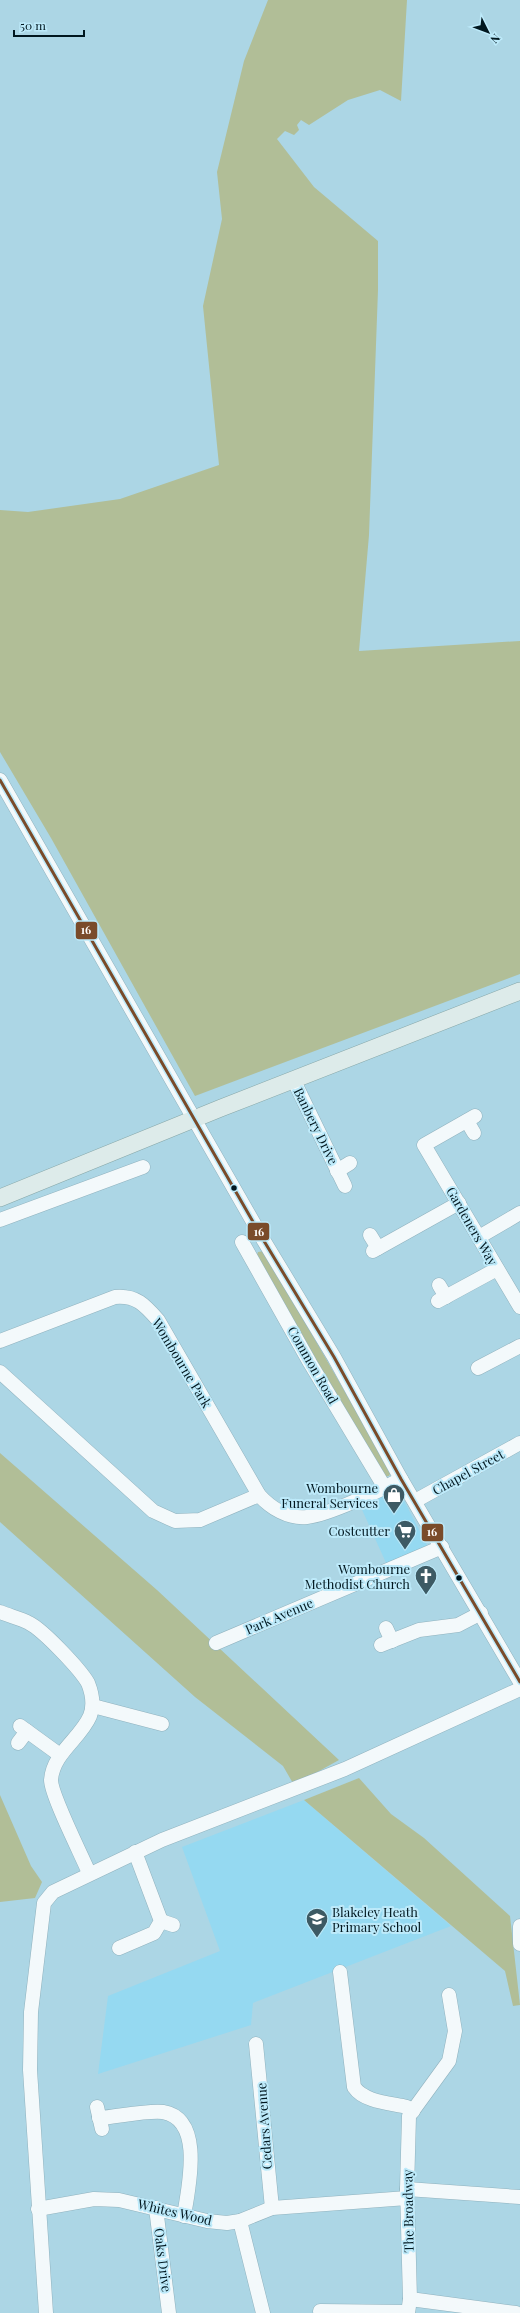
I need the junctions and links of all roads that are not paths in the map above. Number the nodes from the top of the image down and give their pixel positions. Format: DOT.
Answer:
graph roads {
  1 [pos="0,780"];
  2 [pos="520,991"];
  3 [pos="294,1081"];
  4 [pos="195,1119"];
  5 [pos="474,1134"];
  6 [pos="350,1163"];
  7 [pos="143,1167"];
  8 [pos="70,1170"];
  9 [pos="337,1171"];
  10 [pos="345,1186"];
  11 [pos="77,1191"];
  12 [pos="0,1198"];
  13 [pos="459,1203"];
  14 [pos="518,1208"];
  15 [pos="0,1220"];
  16 [pos="370,1235"];
  17 [pos="479,1237"];
  18 [pos="264,1241"];
  19 [pos="497,1269"];
  20 [pos="441,1294"];
  21 [pos="520,1307"];
  22 [pos="0,1341"];
  23 [pos="520,1346"];
  24 [pos="478,1368"];
  25 [pos="0,1372"];
  26 [pos="520,1443"];
  27 [pos="401,1479"];
  28 [pos="385,1488"];
  29 [pos="258,1495"];
  30 [pos="415,1501"];
  31 [pos="442,1547"];
  32 [pos="0,1612"];
  33 [pos="481,1613"];
  34 [pos="386,1638"];
  35 [pos="224,1644"];
  36 [pos="520,1682"];
  37 [pos="520,1689"];
  38 [pos="93,1706"];
  39 [pos="162,1724"];
  40 [pos="18,1743"];
  41 [pos="60,1755"];
  42 [pos="135,1852"];
  43 [pos="89,1873"];
  44 [pos="120,1948"];
  45 [pos="340,1972"];
  46 [pos="448,1992"];
  47 [pos="256,2044"];
  48 [pos="413,2111"];
  49 [pos="99,2118"];
  50 [pos="407,2193"];
  51 [pos="520,2197"];
  52 [pos="156,2208"];
  53 [pos="272,2208"];
  54 [pos="38,2209"];
  55 [pos="184,2216"];
  56 [pos="240,2221"];
  57 [pos="320,2308"];
  58 [pos="408,2308"];
  59 [pos="46,2313"];
  60 [pos="169,2313"];
  61 [pos="263,2313"];
  62 [pos="516,2313"];
  1 -- 4 [label="street, Common Road"];
  2 -- 3 [label="main road"];
  3 -- 4 [label="main road"];
  3 -- 9 [label="street, Banbery Drive"];
  4 -- 8 [label="main road"];
  4 -- 18 [label="street, Common Road"];
  5 -- 13 [label="street, Gardeners Way"];
  6 -- 9 [label="street, Banbery Drive"];
  7 -- 11 [label="street"];
  8 -- 11 [label="street"];
  8 -- 12 [label="main road"];
  9 -- 10 [label="street, Banbery Drive"];
  11 -- 15 [label="street"];
  13 -- 16 [label="street"];
  13 -- 17 [label="street, Gardeners Way"];
  14 -- 17 [label="street"];
  17 -- 19 [label="street, Gardeners Way"];
  18 -- 27 [label="street, Common Road"];
  18 -- 28 [label="street, Common Road"];
  19 -- 20 [label="street"];
  19 -- 21 [label="street, Gardeners Way"];
  22 -- 29 [label="street, Wombourne Park"];
  23 -- 24 [label="street"];
  25 -- 29 [label="street"];
  26 -- 30 [label="street, Chapel Street"];
  27 -- 28 [label="street, Wombourne Park"];
  27 -- 30 [label="street, Common Road"];
  28 -- 29 [label="street, Wombourne Park"];
  30 -- 31 [label="street, Common Road"];
  31 -- 33 [label="street, Common Road"];
  31 -- 35 [label="street, Park Avenue"];
  32 -- 38 [label="street"];
  33 -- 34 [label="street"];
  33 -- 36 [label="street, Common Road"];
  37 -- 42 [label="street"];
  38 -- 39 [label="street"];
  38 -- 41 [label="street"];
  40 -- 41 [label="street"];
  41 -- 43 [label="street"];
  42 -- 43 [label="street"];
  42 -- 44 [label="street"];
  43 -- 54 [label="street"];
  45 -- 48 [label="street"];
  46 -- 48 [label="street"];
  47 -- 53 [label="street, Cedars Avenue"];
  48 -- 50 [label="street, The Broadway"];
  49 -- 55 [label="street"];
  50 -- 51 [label="street, Whites Wood"];
  50 -- 53 [label="street, Whites Wood"];
  50 -- 58 [label="street, The Broadway"];
  52 -- 54 [label="street, Whites Wood"];
  52 -- 55 [label="street, Whites Wood"];
  52 -- 60 [label="street, Oaks Drive"];
  53 -- 56 [label="street, Whites Wood"];
  54 -- 59 [label="street"];
  55 -- 56 [label="street, Whites Wood"];
  56 -- 61 [label="street"];
  57 -- 58 [label="street"];
  58 -- 62 [label="street"];
}
